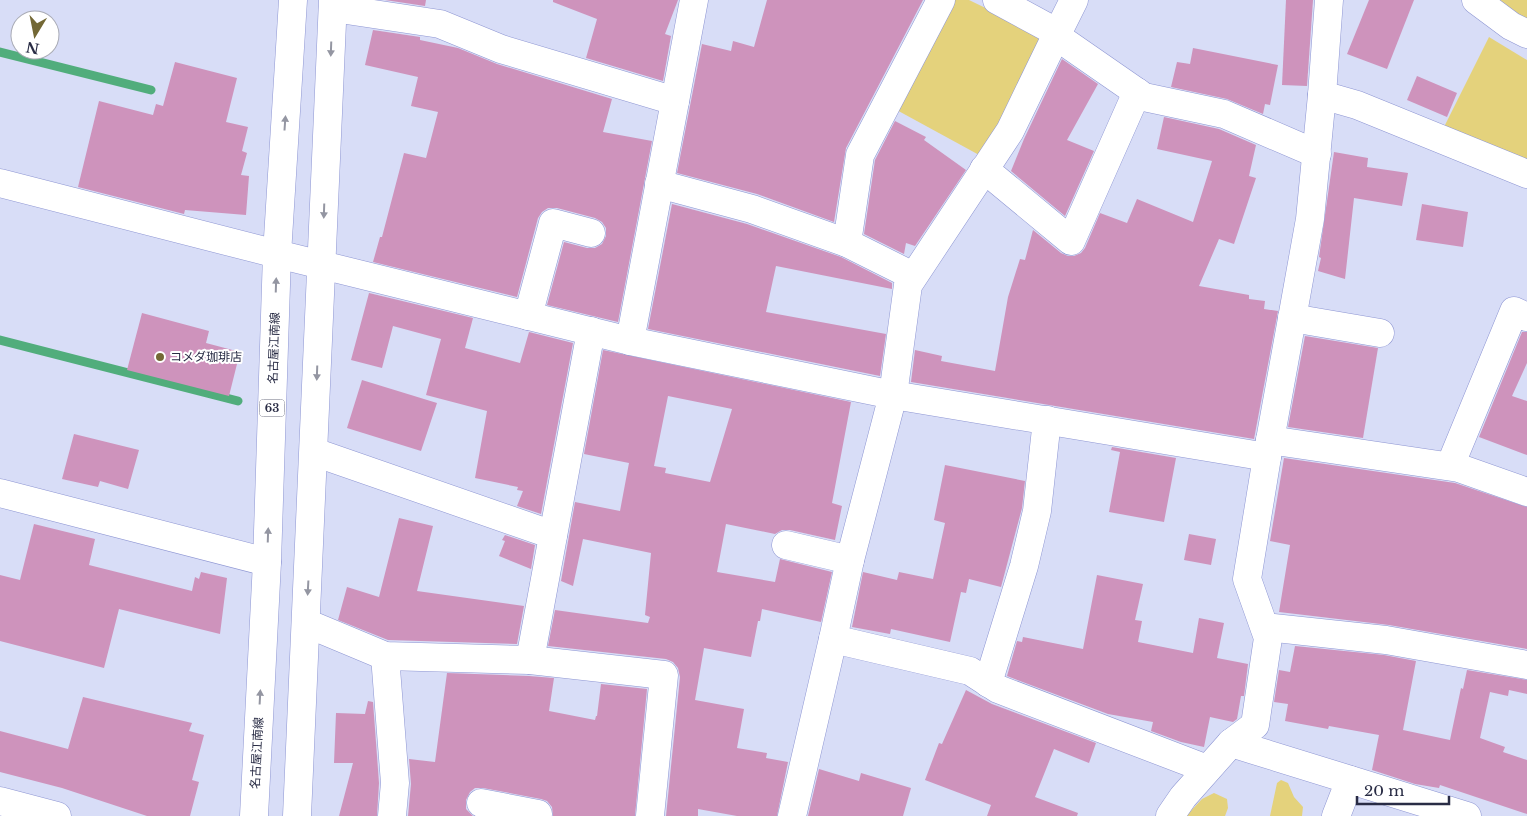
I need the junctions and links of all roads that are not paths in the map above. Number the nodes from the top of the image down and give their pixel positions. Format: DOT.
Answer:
graph roads {
  1 [pos="293,0"];
  2 [pos="694,0"];
  3 [pos="941,0"];
  4 [pos="997,0"];
  5 [pos="1074,0"];
  6 [pos="1328,0"];
  7 [pos="1476,0"];
  8 [pos="333,4"];
  9 [pos="1527,34"];
  10 [pos="1057,35"];
  11 [pos="1136,92"];
  12 [pos="1322,95"];
  13 [pos="675,100"];
  14 [pos="1317,154"];
  15 [pos="984,169"];
  16 [pos="1527,174"];
  17 [pos="0,183"];
  18 [pos="660,184"];
  19 [pos="591,233"];
  20 [pos="846,243"];
  21 [pos="277,254"];
  22 [pos="322,265"];
  23 [pos="914,276"];
  24 [pos="528,316"];
  25 [pos="1527,317"];
  26 [pos="1292,318"];
  27 [pos="591,332"];
  28 [pos="1380,333"];
  29 [pos="630,341"];
  30 [pos="893,395"];
  31 [pos="1046,420"];
  32 [pos="1268,448"];
  33 [pos="314,452"];
  34 [pos="1450,466"];
  35 [pos="1527,492"];
  36 [pos="0,493"];
  37 [pos="553,535"];
  38 [pos="786,545"];
  39 [pos="850,560"];
  40 [pos="267,562"];
  41 [pos="306,623"];
  42 [pos="1265,627"];
  43 [pos="833,639"];
  44 [pos="385,656"];
  45 [pos="530,660"];
  46 [pos="1527,665"];
  47 [pos="988,683"];
  48 [pos="1231,743"];
  49 [pos="1208,769"];
  50 [pos="1350,780"];
  51 [pos="0,801"];
  52 [pos="482,803"];
  53 [pos="57,816"];
  54 [pos="254,816"];
  55 [pos="297,816"];
  56 [pos="392,816"];
  57 [pos="537,816"];
  58 [pos="650,816"];
  59 [pos="792,816"];
  60 [pos="1170,816"];
  61 [pos="1336,816"];
  62 [pos="1467,816"];
  21 -- 1 [label="street, 名古屋江南線 / 63, one-way"];
  2 -- 13 [label="street"];
  3 -- 20 [label="street"];
  4 -- 10 [label="street"];
  5 -- 10 [label="street"];
  6 -- 12 [label="street"];
  7 -- 9 [label="street"];
  8 -- 13 [label="street"];
  8 -- 22 [label="street, one-way"];
  10 -- 11 [label="street"];
  10 -- 15 [label="street"];
  11 -- 14 [label="street"];
  11 -- 15 [label="street"];
  12 -- 14 [label="street"];
  12 -- 16 [label="street"];
  13 -- 18 [label="street"];
  14 -- 26 [label="street"];
  15 -- 23 [label="street"];
  17 -- 21 [label="street"];
  18 -- 20 [label="street"];
  18 -- 29 [label="street"];
  19 -- 24 [label="street"];
  20 -- 23 [label="street"];
  21 -- 22 [label="street"];
  40 -- 21 [label="street, 名古屋江南線 / 63, one-way"];
  22 -- 24 [label="street"];
  22 -- 33 [label="street, one-way"];
  23 -- 30 [label="street"];
  24 -- 27 [label="street"];
  25 -- 34 [label="street"];
  26 -- 28 [label="street"];
  26 -- 32 [label="street"];
  27 -- 29 [label="street"];
  27 -- 37 [label="street"];
  29 -- 30 [label="street"];
  30 -- 31 [label="street"];
  30 -- 39 [label="street"];
  31 -- 32 [label="street"];
  31 -- 47 [label="street"];
  32 -- 34 [label="street"];
  32 -- 42 [label="street"];
  33 -- 37 [label="street"];
  33 -- 41 [label="street, one-way"];
  34 -- 35 [label="street"];
  36 -- 40 [label="street"];
  37 -- 45 [label="street"];
  38 -- 39 [label="street"];
  39 -- 43 [label="street"];
  54 -- 40 [label="street, 名古屋江南線 / 63, one-way"];
  41 -- 44 [label="street"];
  41 -- 55 [label="street"];
  42 -- 46 [label="street"];
  42 -- 48 [label="street"];
  43 -- 47 [label="street"];
  43 -- 59 [label="street"];
  44 -- 45 [label="street"];
  44 -- 56 [label="street"];
  45 -- 58 [label="street"];
  47 -- 49 [label="street"];
  48 -- 49 [label="street"];
  48 -- 50 [label="street"];
  49 -- 60 [label="street"];
  50 -- 61 [label="street"];
  50 -- 62 [label="street"];
  51 -- 53 [label="street"];
  52 -- 57 [label="street"];
}
